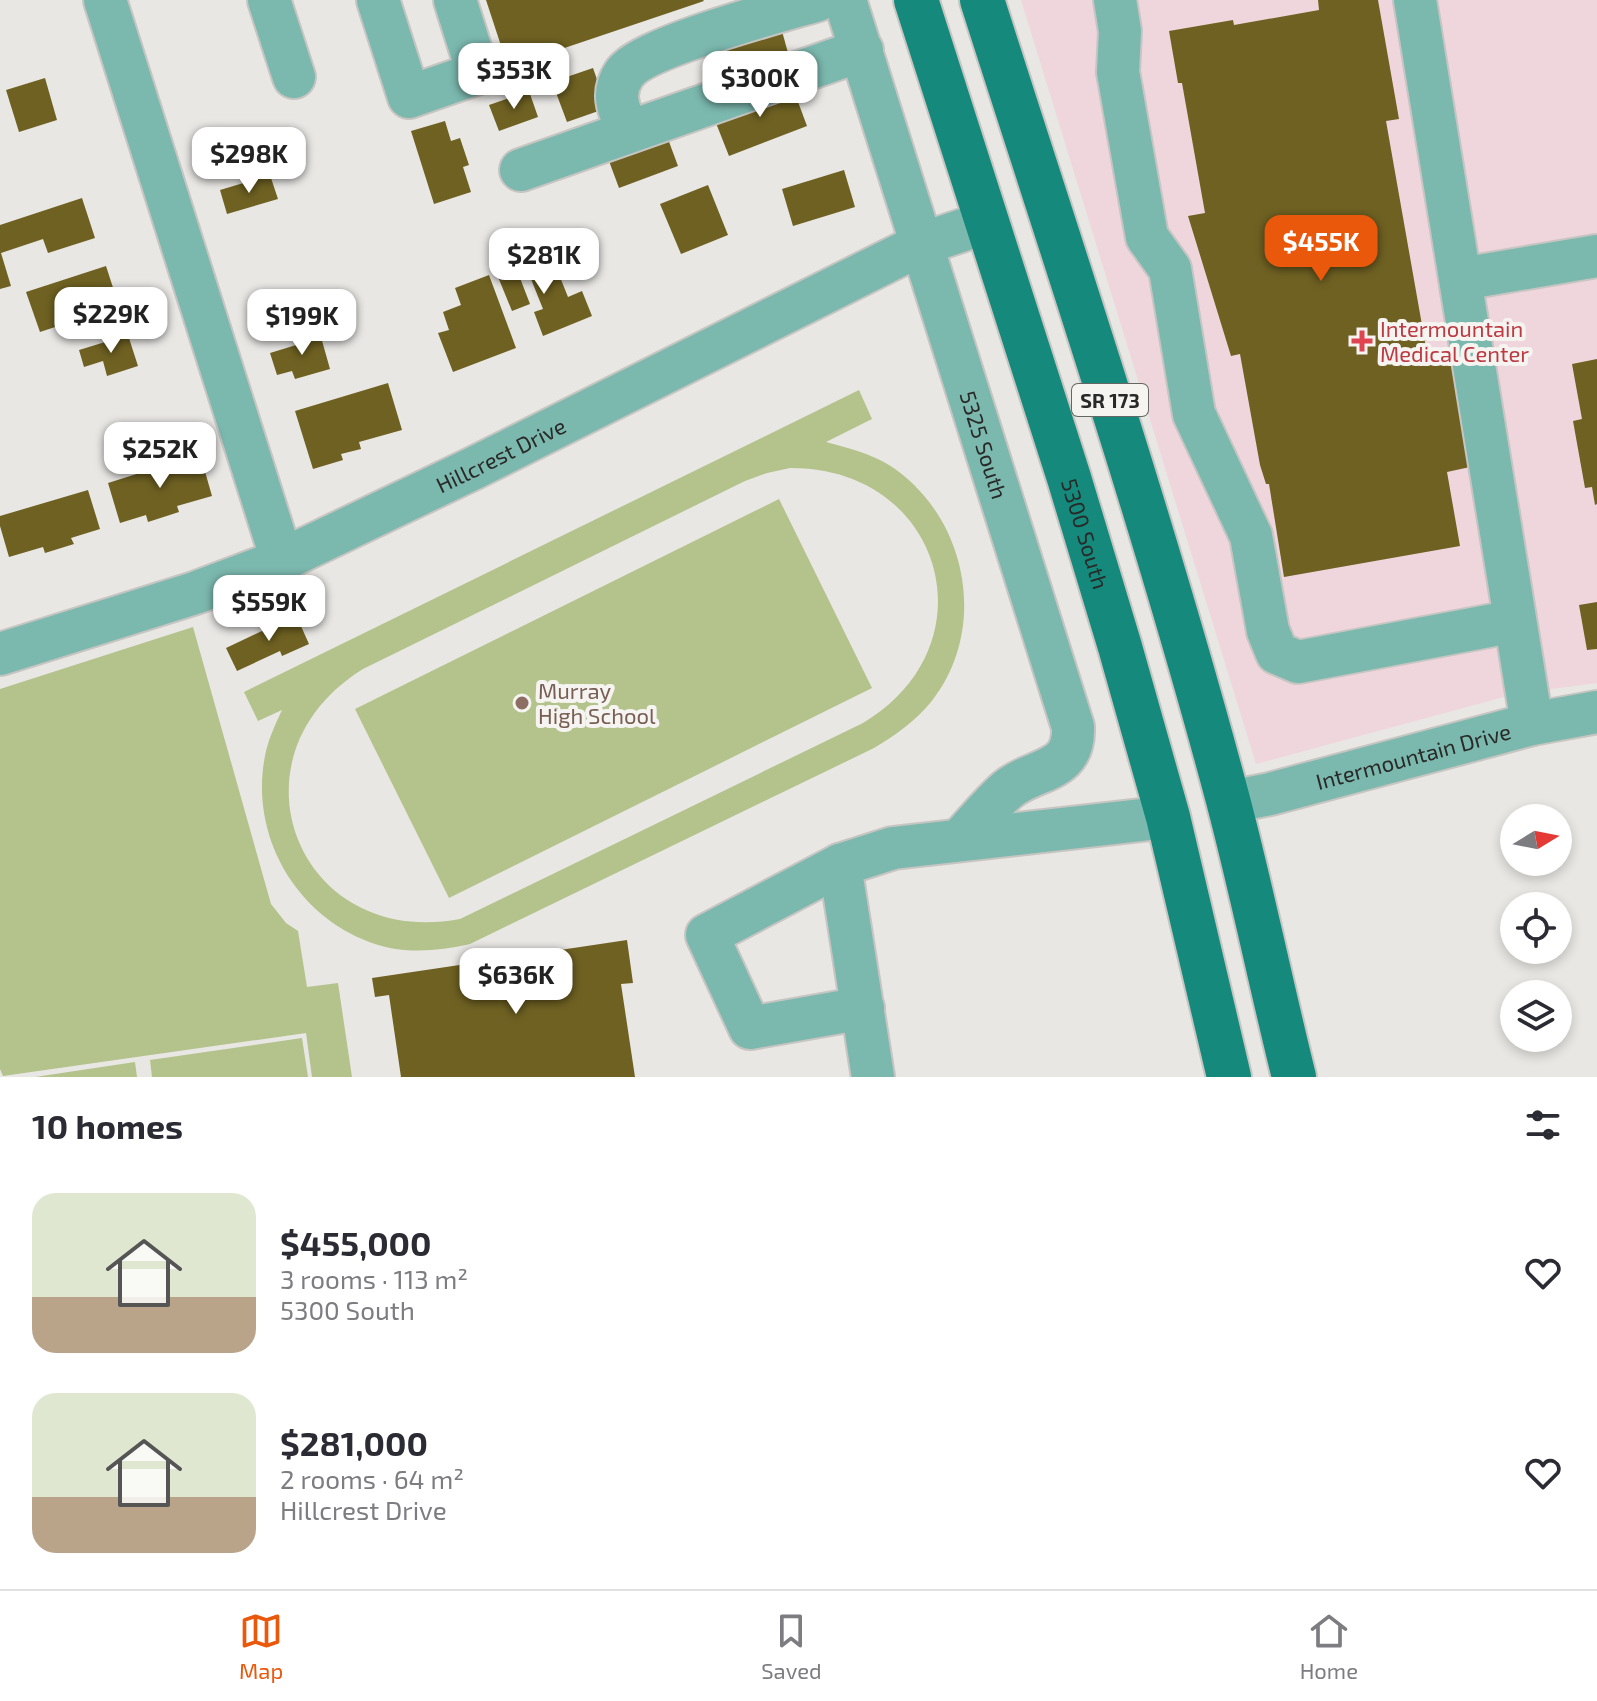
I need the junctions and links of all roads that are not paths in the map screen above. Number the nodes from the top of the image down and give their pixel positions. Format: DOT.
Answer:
graph roads {
  1 [pos="105,0"];
  2 [pos="269,0"];
  3 [pos="378,0"];
  4 [pos="455,0"];
  5 [pos="818,0"];
  6 [pos="845,0"];
  7 [pos="916,0"];
  8 [pos="982,0"];
  9 [pos="1115,0"];
  10 [pos="1415,0"];
  11 [pos="862,50"];
  12 [pos="294,77"];
  13 [pos="628,132"];
  14 [pos="521,170"];
  15 [pos="987,222"];
  16 [pos="922,244"];
  17 [pos="1597,256"];
  18 [pos="1461,279"];
  19 [pos="1069,478"];
  20 [pos="282,560"];
  21 [pos="1515,621"];
  22 [pos="0,654"];
  23 [pos="1597,712"];
  24 [pos="1532,724"];
  25 [pos="1229,802"];
  26 [pos="1168,817"];
  27 [pos="960,840"];
  28 [pos="840,865"];
  29 [pos="863,1008"];
  30 [pos="873,1077"];
  31 [pos="1229,1077"];
  32 [pos="1263,1077"];
  33 [pos="1294,1077"];
  1 -- 20 [label="street"];
  2 -- 12 [label="street"];
  3 -- 4 [label="street"];
  5 -- 13 [label="street"];
  6 -- 11 [label="street, 5325 South"];
  7 -- 15 [label="main road, 5300 South / SR 173"];
  8 -- 25 [label="main road, SR 173"];
  9 -- 21 [label="street"];
  10 -- 18 [label="street"];
  11 -- 13 [label="street"];
  11 -- 16 [label="street, 5325 South"];
  13 -- 14 [label="street"];
  15 -- 16 [label="street, Hillcrest Drive"];
  15 -- 19 [label="main road, 5300 South / SR 173"];
  16 -- 20 [label="street, Hillcrest Drive"];
  16 -- 27 [label="street, 5325 South"];
  17 -- 18 [label="street"];
  18 -- 21 [label="street"];
  19 -- 25 [label="main road"];
  19 -- 26 [label="main road, 5300 South / SR 173"];
  20 -- 22 [label="street, Hillcrest Drive"];
  21 -- 24 [label="street"];
  23 -- 24 [label="street, Intermountain Drive"];
  24 -- 25 [label="street, Intermountain Drive"];
  25 -- 33 [label="main road, SR 173"];
  26 -- 27 [label="street"];
  26 -- 31 [label="main road, 5300 South / SR 173"];
  26 -- 32 [label="main road"];
  27 -- 28 [label="street"];
  28 -- 29 [label="street"];
  28 -- 29 [label="street"];
  29 -- 30 [label="street"];
}
